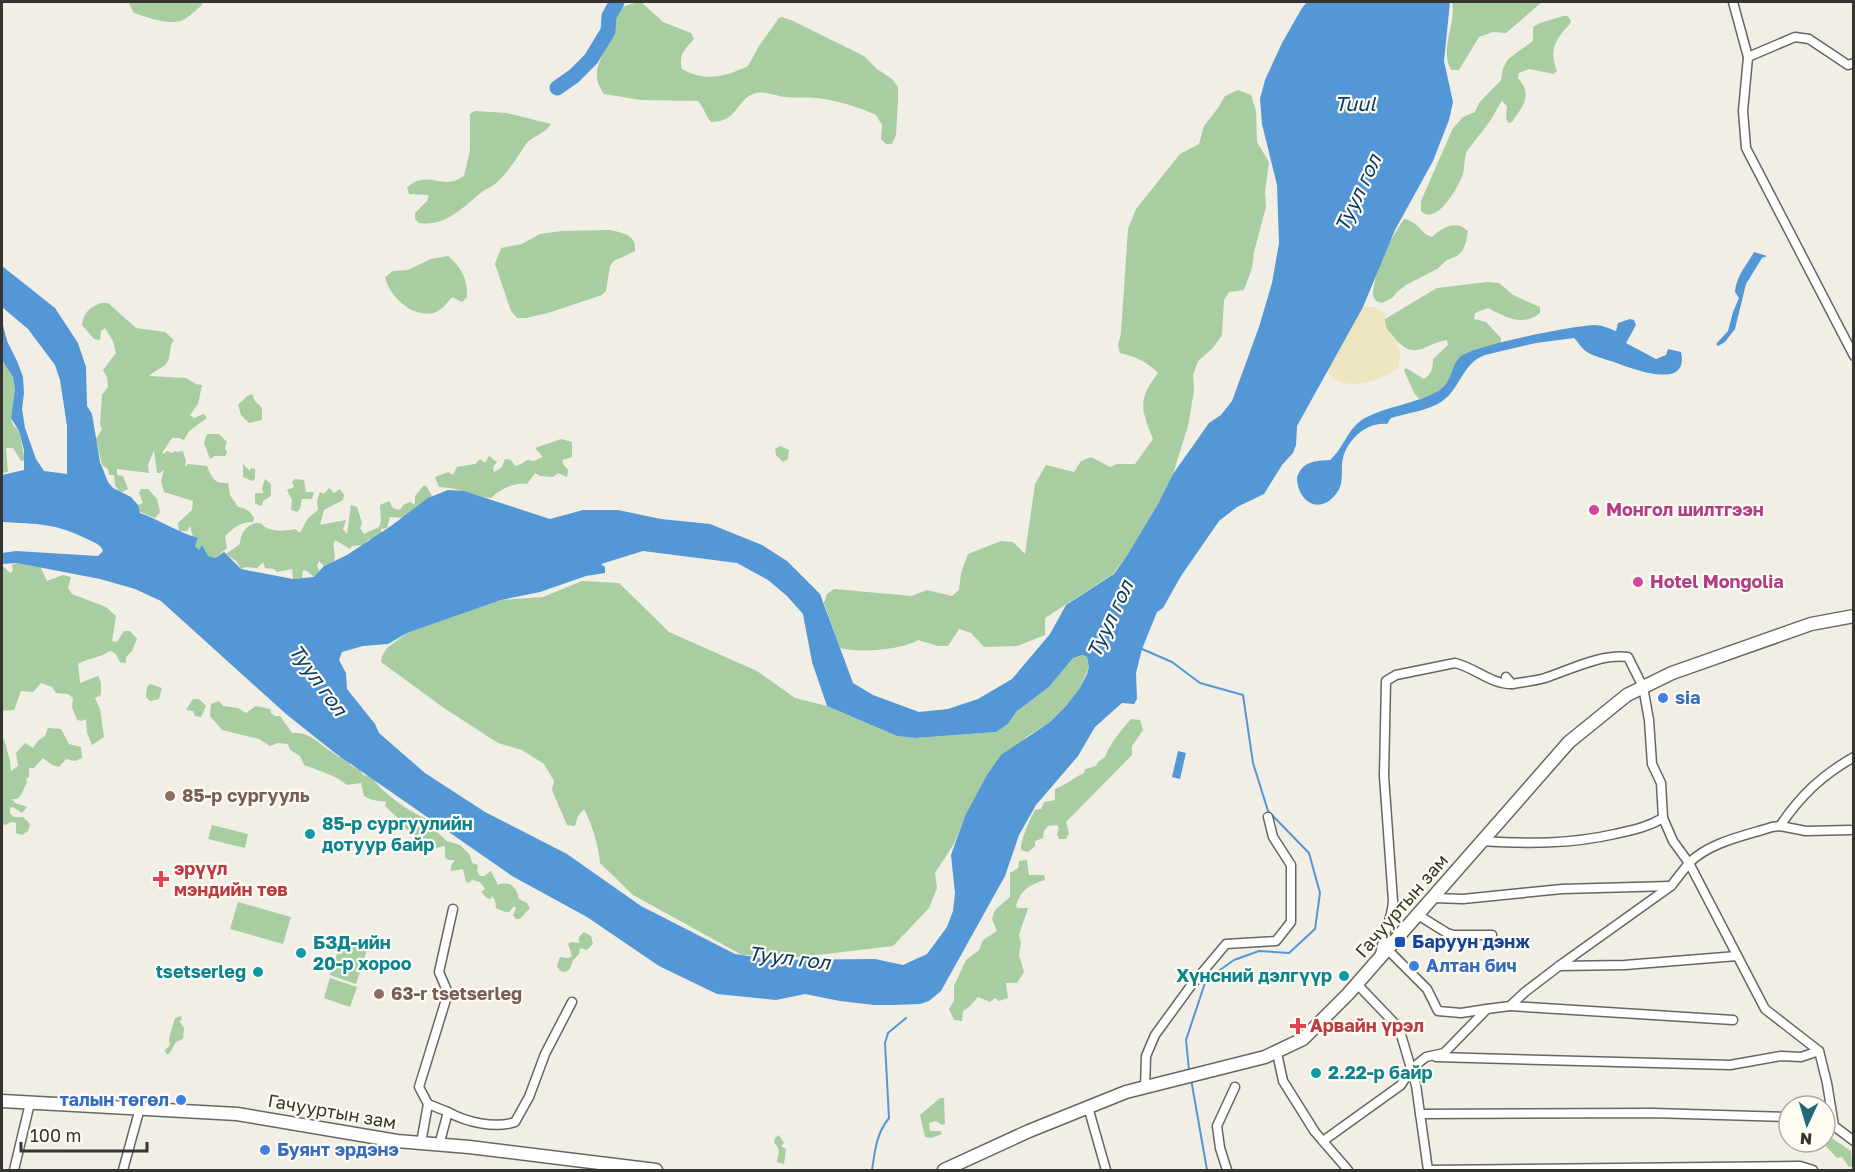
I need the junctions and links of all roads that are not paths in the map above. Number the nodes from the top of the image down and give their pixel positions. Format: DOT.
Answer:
graph roads {
  1 [pos="1733,2"];
  2 [pos="1748,57"];
  3 [pos="1854,63"];
  4 [pos="1854,356"];
  5 [pos="1854,616"];
  6 [pos="1643,687"];
  7 [pos="1854,757"];
  8 [pos="1268,817"];
  9 [pos="1663,818"];
  10 [pos="1780,826"];
  11 [pos="1850,830"];
  12 [pos="1482,841"];
  13 [pos="1689,863"];
  14 [pos="1671,886"];
  15 [pos="1433,898"];
  16 [pos="453,909"];
  17 [pos="1418,915"];
  18 [pos="1492,935"];
  19 [pos="1384,953"];
  20 [pos="1737,956"];
  21 [pos="1559,966"];
  22 [pos="1357,984"];
  23 [pos="572,1002"];
  24 [pos="1510,1006"];
  25 [pos="1488,1009"];
  26 [pos="1733,1020"];
  27 [pos="1820,1051"];
  28 [pos="1276,1053"];
  29 [pos="1426,1057"];
  30 [pos="1411,1069"];
  31 [pos="1235,1087"];
  32 [pos="1145,1088"];
  33 [pos="2,1101"];
  34 [pos="30,1103"];
  35 [pos="428,1104"];
  36 [pos="1088,1107"];
  37 [pos="140,1108"];
  38 [pos="448,1112"];
  39 [pos="1420,1114"];
  40 [pos="1777,1117"];
  41 [pos="1837,1131"];
  42 [pos="1841,1132"];
  43 [pos="1323,1141"];
  44 [pos="1854,1141"];
  45 [pos="421,1143"];
  46 [pos="440,1145"];
  47 [pos="1802,1168"];
  48 [pos="14,1170"];
  49 [pos="123,1170"];
  50 [pos="656,1170"];
  51 [pos="944,1170"];
  52 [pos="1106,1170"];
  53 [pos="1227,1170"];
  54 [pos="1348,1170"];
  55 [pos="1428,1170"];
  56 [pos="1812,1170"];
  1 -- 2 [label="street"];
  2 -- 3 [label="street"];
  2 -- 4 [label="street"];
  5 -- 6 [label="main road, Гачууртын зам"];
  6 -- 9 [label="street"];
  6 -- 12 [label="main road, Гачууртын зам"];
  6 -- 19 [label="street"];
  7 -- 10 [label="street"];
  8 -- 32 [label="street"];
  9 -- 12 [label="street"];
  9 -- 13 [label="street"];
  10 -- 11 [label="street"];
  10 -- 13 [label="street"];
  12 -- 15 [label="main road, Гачууртын зам"];
  13 -- 14 [label="street"];
  13 -- 20 [label="street"];
  14 -- 15 [label="street"];
  14 -- 21 [label="street"];
  15 -- 17 [label="main road, Гачууртын зам"];
  16 -- 35 [label="street"];
  17 -- 18 [label="street"];
  17 -- 19 [label="main road, Гачууртын зам"];
  19 -- 22 [label="main road, Гачууртын зам"];
  19 -- 25 [label="street"];
  20 -- 21 [label="street"];
  20 -- 27 [label="street"];
  21 -- 24 [label="street"];
  22 -- 28 [label="main road, Гачууртын зам"];
  22 -- 30 [label="street"];
  23 -- 38 [label="street"];
  24 -- 25 [label="street"];
  24 -- 26 [label="street"];
  25 -- 29 [label="street"];
  27 -- 29 [label="street"];
  27 -- 42 [label="street"];
  28 -- 32 [label="main road, Гачууртын зам"];
  28 -- 43 [label="street"];
  29 -- 30 [label="street"];
  30 -- 39 [label="street"];
  30 -- 43 [label="street"];
  31 -- 53 [label="street"];
  32 -- 36 [label="main road, Гачууртын зам"];
  33 -- 34 [label="main road, Гачууртын зам"];
  34 -- 37 [label="main road, Гачууртын зам"];
  34 -- 48 [label="street"];
  35 -- 38 [label="street"];
  35 -- 45 [label="street"];
  36 -- 51 [label="main road, Гачууртын зам"];
  36 -- 52 [label="street"];
  37 -- 45 [label="main road, Гачууртын зам"];
  37 -- 49 [label="street"];
  38 -- 46 [label="street"];
  39 -- 40 [label="street"];
  39 -- 55 [label="street"];
  41 -- 42 [label="street"];
  42 -- 44 [label="street"];
  43 -- 54 [label="street"];
  45 -- 46 [label="main road, Гачууртын зам"];
  46 -- 50 [label="main road, Гачууртын зам"];
  47 -- 55 [label="street"];
  47 -- 56 [label="street"];
}
